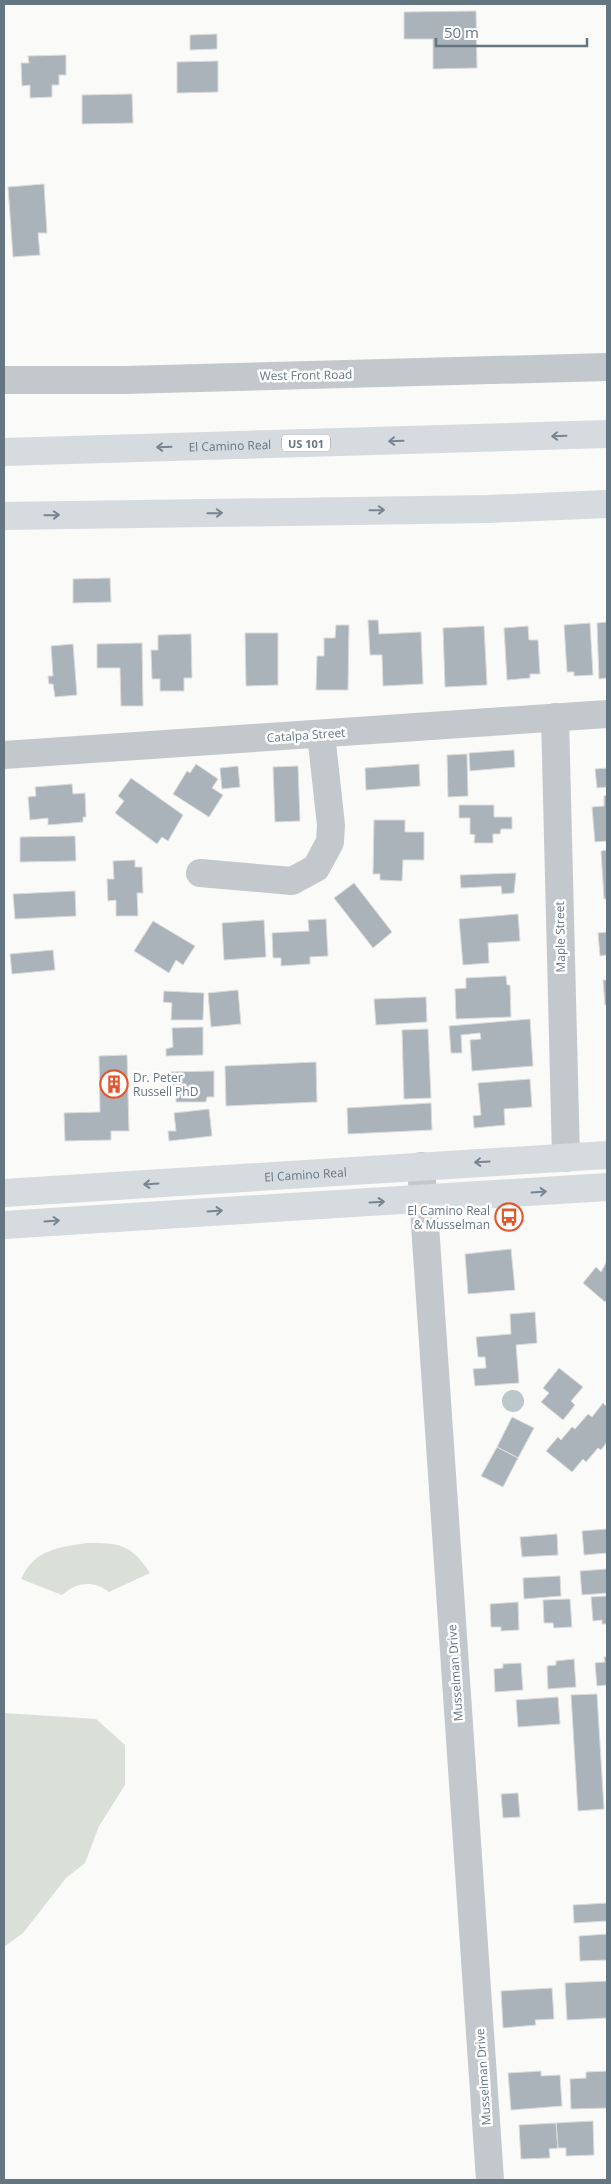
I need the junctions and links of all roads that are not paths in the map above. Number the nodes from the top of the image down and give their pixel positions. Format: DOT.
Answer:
graph roads {
  1 [pos="607,367"];
  2 [pos="4,380"];
  3 [pos="607,434"];
  4 [pos="4,452"];
  5 [pos="607,504"];
  6 [pos="488,509"];
  7 [pos="4,516"];
  8 [pos="607,521"];
  9 [pos="607,714"];
  10 [pos="554,717"];
  11 [pos="320,734"];
  12 [pos="4,755"];
  13 [pos="200,873"];
  14 [pos="607,1155"];
  15 [pos="566,1158"];
  16 [pos="421,1166"];
  17 [pos="607,1187"];
  18 [pos="4,1193"];
  19 [pos="423,1199"];
  20 [pos="4,1224"];
  21 [pos="490,2180"];
  1 -- 2 [label="street, West Front Road"];
  3 -- 4 [label="main road, El Camino Real / US 101, one-way"];
  5 -- 6 [label="main road"];
  7 -- 6 [label="main road, one-way"];
  6 -- 8 [label="main road"];
  9 -- 10 [label="street, Catalpa Street"];
  10 -- 11 [label="street, Catalpa Street"];
  10 -- 15 [label="street, Maple Street"];
  11 -- 12 [label="street, Catalpa Street"];
  11 -- 13 [label="street"];
  14 -- 15 [label="main road, El Camino Real"];
  15 -- 16 [label="main road, El Camino Real, one-way"];
  16 -- 18 [label="main road, El Camino Real, one-way"];
  16 -- 19 [label="street, Musselman Drive"];
  19 -- 17 [label="main road, one-way"];
  20 -- 19 [label="main road, one-way"];
  19 -- 21 [label="street, Musselman Drive"];
}
